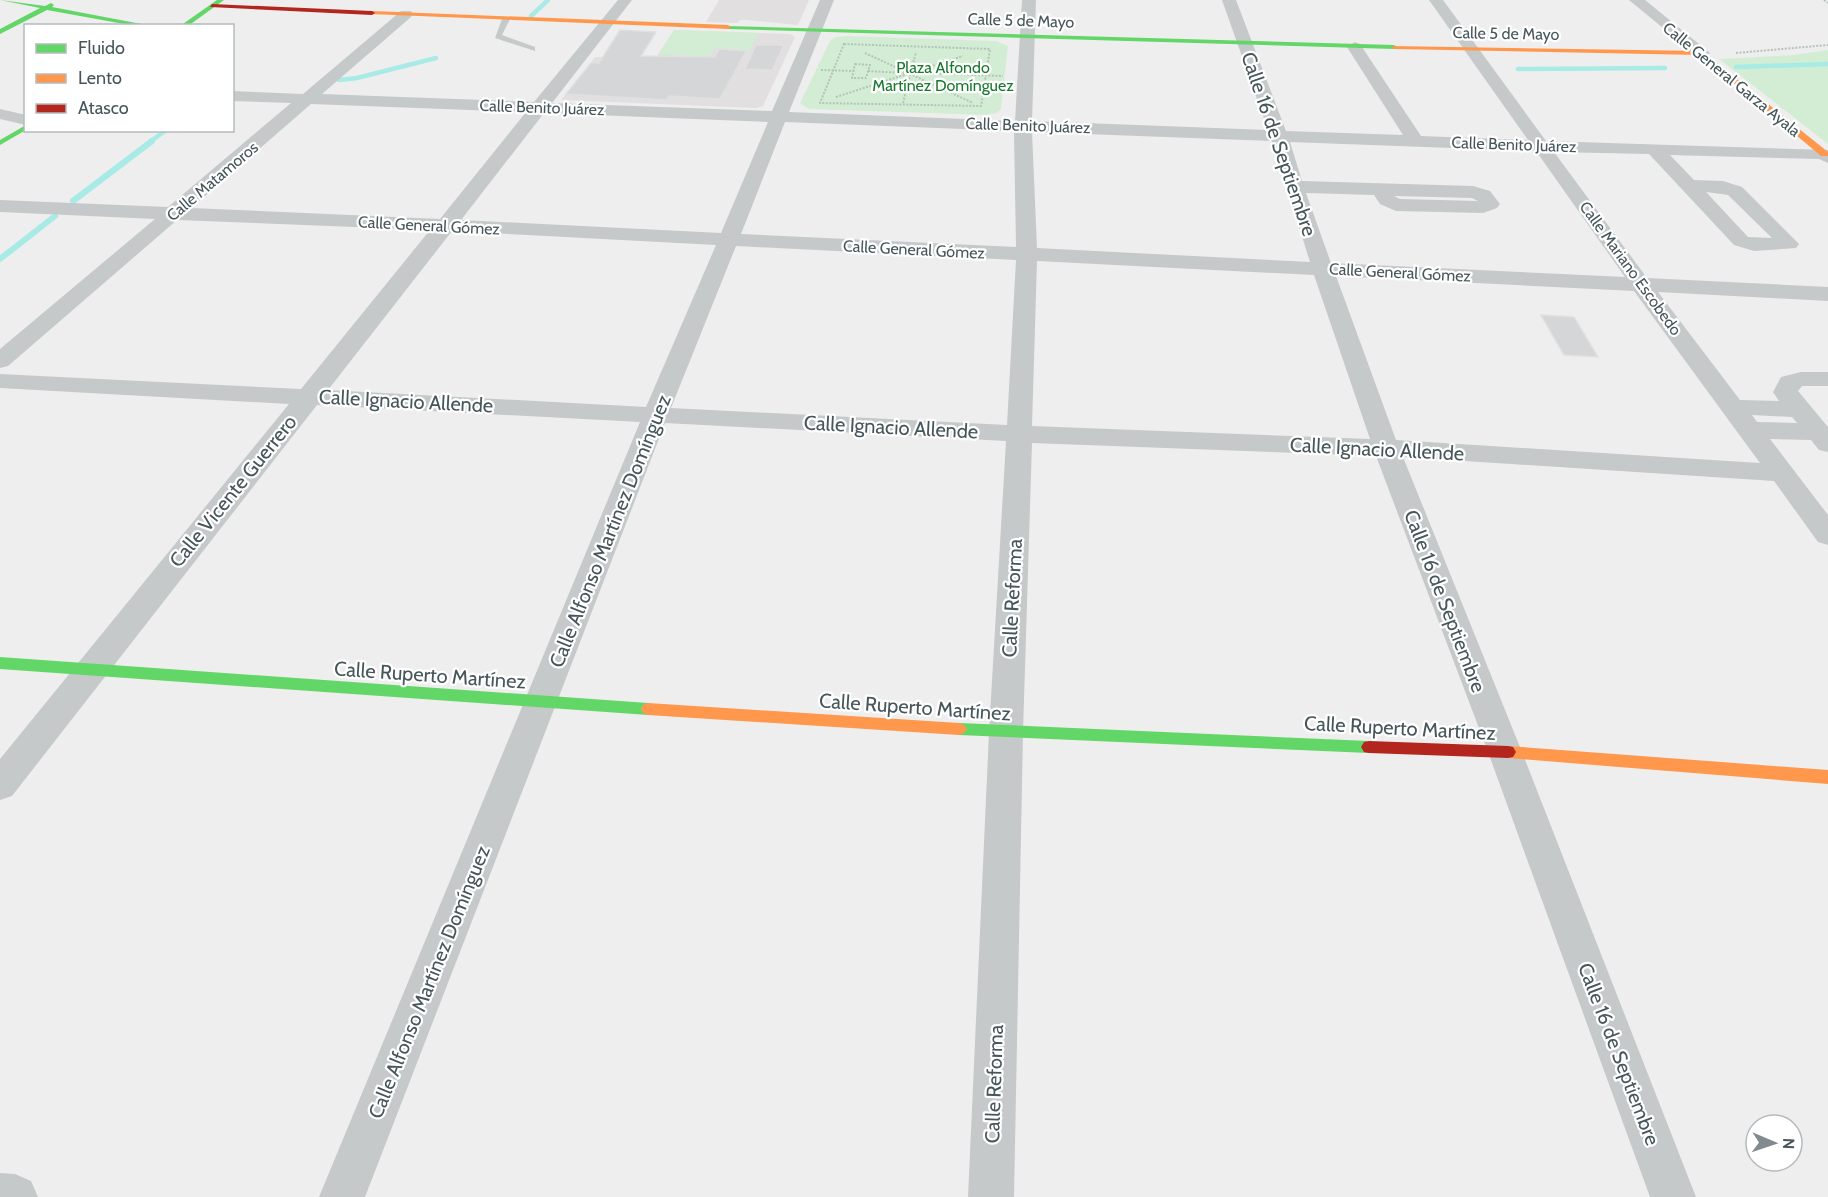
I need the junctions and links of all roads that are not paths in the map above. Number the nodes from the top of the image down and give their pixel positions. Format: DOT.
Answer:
graph roads {
  1 [pos="3,0"];
  2 [pos="60,0"];
  3 [pos="422,0"];
  4 [pos="624,0"];
  5 [pos="827,0"];
  6 [pos="1029,0"];
  7 [pos="1229,0"];
  8 [pos="1436,0"];
  9 [pos="1636,0"];
  10 [pos="217,3"];
  11 [pos="46,8"];
  12 [pos="406,14"];
  13 [pos="506,19"];
  14 [pos="607,23"];
  15 [pos="138,24"];
  16 [pos="186,24"];
  17 [pos="814,30"];
  18 [pos="0,32"];
  19 [pos="1026,37"];
  20 [pos="1245,44"];
  21 [pos="1355,47"];
  22 [pos="532,49"];
  23 [pos="1472,49"];
  24 [pos="1702,53"];
  25 [pos="234,96"];
  26 [pos="309,99"];
  27 [pos="540,107"];
  28 [pos="0,114"];
  29 [pos="779,116"];
  30 [pos="24,120"];
  31 [pos="1023,125"];
  32 [pos="24,128"];
  33 [pos="1279,135"];
  34 [pos="1412,136"];
  35 [pos="0,143"];
  36 [pos="1543,146"];
  37 [pos="1654,149"];
  38 [pos="1827,155"];
  39 [pos="1690,186"];
  40 [pos="1294,187"];
  41 [pos="1381,190"];
  42 [pos="0,206"];
  43 [pos="174,213"];
  44 [pos="444,225"];
  45 [pos="727,240"];
  46 [pos="1027,254"];
  47 [pos="1322,268"];
  48 [pos="1641,285"];
  49 [pos="1828,294"];
  50 [pos="0,361"];
  51 [pos="1828,379"];
  52 [pos="0,381"];
  53 [pos="310,395"];
  54 [pos="1732,406"];
  55 [pos="1797,409"];
  56 [pos="655,416"];
  57 [pos="1749,430"];
  58 [pos="1020,434"];
  59 [pos="1822,438"];
  60 [pos="1386,448"];
  61 [pos="1782,472"];
  62 [pos="1828,535"];
  63 [pos="0,663"];
  64 [pos="91,670"];
  65 [pos="542,702"];
  66 [pos="1006,732"];
  67 [pos="1505,752"];
  68 [pos="1828,777"];
  69 [pos="0,785"];
  70 [pos="0,1196"];
  71 [pos="15,1197"];
  72 [pos="342,1197"];
  73 [pos="991,1197"];
  74 [pos="1673,1197"];
  1 -- 11 [label="street"];
  2 -- 11 [label="street"];
  3 -- 12 [label="street, Calle Matamoros"];
  4 -- 14 [label="street, Calle Vicente Guerrero"];
  5 -- 17 [label="street, Calle Alfonso Martínez Domínguez"];
  6 -- 19 [label="street, Calle Reforma"];
  7 -- 20 [label="street, Calle 16 de Septiembre"];
  8 -- 23 [label="street, Calle Mariano Escobedo"];
  9 -- 24 [label="street, Calle General Garza Ayala"];
  10 -- 12 [label="street, Calle 5 de Mayo"];
  10 -- 16 [label="street"];
  11 -- 15 [label="street"];
  11 -- 18 [label="street"];
  12 -- 13 [label="street, Calle 5 de Mayo"];
  12 -- 26 [label="street, Calle Matamoros"];
  13 -- 14 [label="street, Calle 5 de Mayo"];
  13 -- 22 [label="lane"];
  14 -- 17 [label="street, Calle 5 de Mayo"];
  14 -- 27 [label="street, Calle Vicente Guerrero"];
  17 -- 19 [label="street, Calle 5 de Mayo"];
  17 -- 29 [label="street, Calle Alfonso Martínez Domínguez"];
  19 -- 20 [label="street, Calle 5 de Mayo"];
  19 -- 31 [label="street, Calle Reforma"];
  20 -- 21 [label="street, Calle 5 de Mayo"];
  20 -- 33 [label="street, Calle 16 de Septiembre"];
  21 -- 23 [label="street, Calle 5 de Mayo"];
  21 -- 34 [label="street"];
  23 -- 24 [label="street, Calle 5 de Mayo"];
  23 -- 36 [label="street, Calle Mariano Escobedo"];
  24 -- 38 [label="street, Calle General Garza Ayala"];
  25 -- 26 [label="street, Calle Benito Juárez"];
  26 -- 27 [label="street, Calle Benito Juárez"];
  26 -- 43 [label="street, Calle Matamoros"];
  27 -- 29 [label="street, Calle Benito Juárez"];
  27 -- 44 [label="street, Calle Vicente Guerrero"];
  28 -- 30 [label="street"];
  29 -- 31 [label="street, Calle Benito Juárez"];
  29 -- 45 [label="street, Calle Alfonso Martínez Domínguez"];
  31 -- 33 [label="street, Calle Benito Juárez"];
  31 -- 46 [label="street, Calle Reforma"];
  32 -- 35 [label="street"];
  33 -- 36 [label="street, Calle Benito Juárez"];
  33 -- 40 [label="street, Calle 16 de Septiembre"];
  36 -- 37 [label="street, Calle Benito Juárez"];
  36 -- 48 [label="street, Calle Mariano Escobedo"];
  37 -- 38 [label="street, Calle Benito Juárez"];
  37 -- 39 [label="street"];
  40 -- 41 [label="street"];
  40 -- 47 [label="street, Calle 16 de Septiembre"];
  42 -- 43 [label="street, Calle General Gómez"];
  43 -- 44 [label="street, Calle General Gómez"];
  43 -- 50 [label="street, Calle Matamoros"];
  44 -- 45 [label="street, Calle General Gómez"];
  44 -- 53 [label="street, Calle Vicente Guerrero"];
  45 -- 46 [label="street, Calle General Gómez"];
  45 -- 56 [label="street, Calle Alfonso Martínez Domínguez"];
  46 -- 47 [label="street, Calle General Gómez"];
  46 -- 58 [label="street, Calle Reforma"];
  47 -- 48 [label="street, Calle General Gómez"];
  47 -- 60 [label="street, Calle 16 de Septiembre"];
  48 -- 49 [label="street, Calle General Gómez"];
  48 -- 54 [label="street, Calle Mariano Escobedo"];
  51 -- 55 [label="street"];
  52 -- 53 [label="street, Calle Ignacio Allende"];
  53 -- 56 [label="street, Calle Ignacio Allende"];
  53 -- 64 [label="street, Calle Vicente Guerrero"];
  54 -- 55 [label="street"];
  54 -- 57 [label="street, Calle Mariano Escobedo"];
  55 -- 59 [label="street"];
  56 -- 58 [label="street, Calle Ignacio Allende"];
  56 -- 65 [label="street, Calle Alfonso Martínez Domínguez"];
  57 -- 59 [label="street"];
  57 -- 61 [label="street, Calle Mariano Escobedo"];
  58 -- 60 [label="street, Calle Ignacio Allende"];
  58 -- 66 [label="street, Calle Reforma"];
  60 -- 61 [label="street, Calle Ignacio Allende"];
  60 -- 67 [label="street, Calle 16 de Septiembre"];
  61 -- 62 [label="street, Calle Mariano Escobedo"];
  63 -- 64 [label="street, Calle Ruperto Martínez"];
  64 -- 65 [label="street, Calle Ruperto Martínez"];
  64 -- 69 [label="street, Calle Vicente Guerrero"];
  65 -- 66 [label="street, Calle Ruperto Martínez"];
  65 -- 72 [label="street, Calle Alfonso Martínez Domínguez"];
  66 -- 67 [label="street, Calle Ruperto Martínez"];
  66 -- 73 [label="street, Calle Reforma"];
  67 -- 68 [label="street, Calle Ruperto Martínez"];
  67 -- 74 [label="street, Calle 16 de Septiembre"];
  70 -- 71 [label="street"];
}
